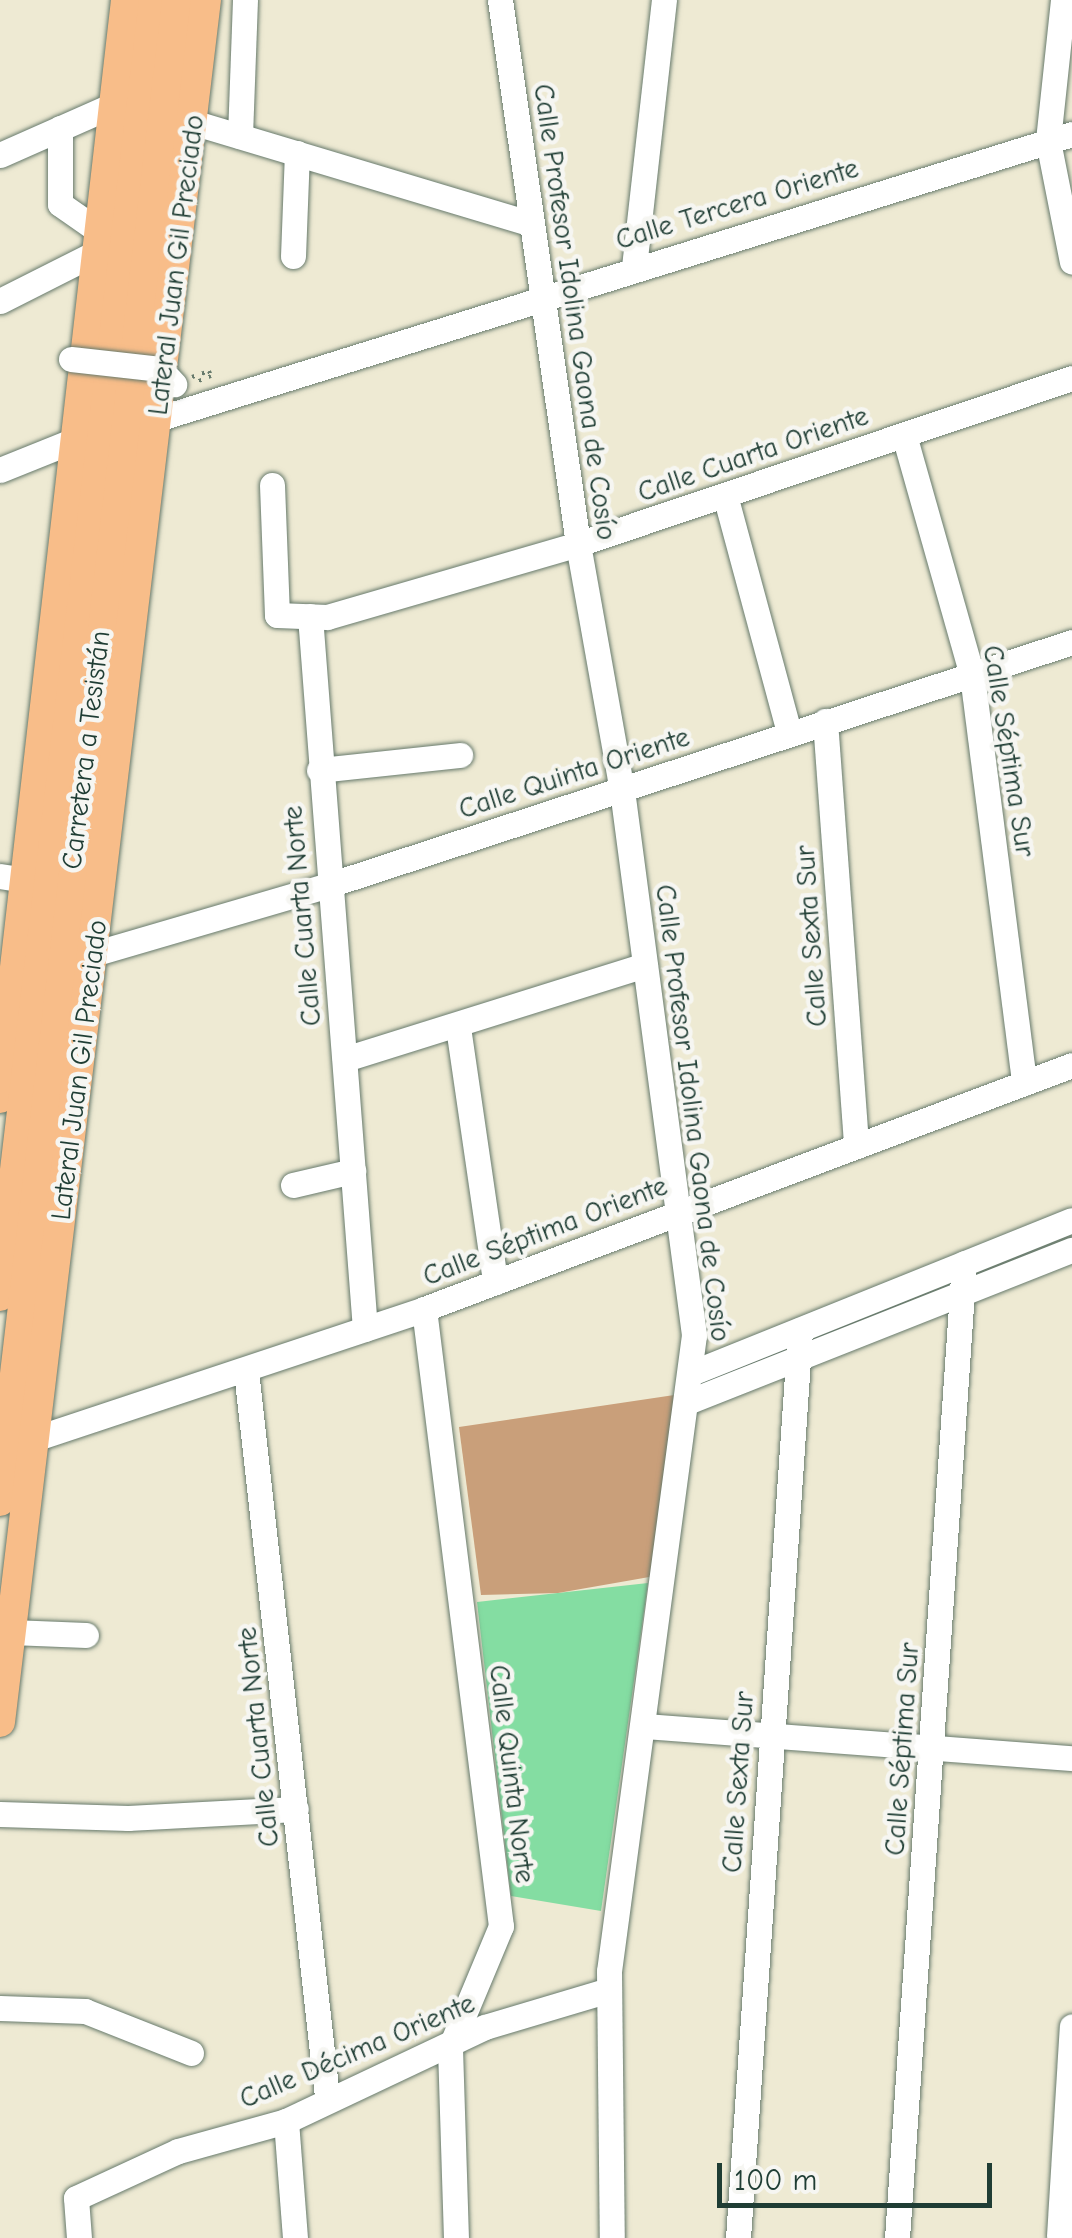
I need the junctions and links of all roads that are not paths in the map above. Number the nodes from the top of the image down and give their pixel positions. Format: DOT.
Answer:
graph roads {
  1 [pos="126,0"];
  2 [pos="154,0"];
  3 [pos="177,0"];
  4 [pos="206,0"];
  5 [pos="246,0"];
  6 [pos="500,0"];
  7 [pos="664,0"];
  8 [pos="1063,0"];
  9 [pos="115,104"];
  10 [pos="192,122"];
  11 [pos="60,128"];
  12 [pos="240,136"];
  13 [pos="1060,137"];
  14 [pos="297,153"];
  15 [pos="0,155"];
  16 [pos="532,224"];
  17 [pos="98,242"];
  18 [pos="293,256"];
  19 [pos="1072,262"];
  20 [pos="634,267"];
  21 [pos="542,294"];
  22 [pos="0,301"];
  23 [pos="71,359"];
  24 [pos="1072,378"];
  25 [pos="174,384"];
  26 [pos="158,422"];
  27 [pos="102,431"];
  28 [pos="904,435"];
  29 [pos="0,470"];
  30 [pos="272,484"];
  31 [pos="726,494"];
  32 [pos="578,544"];
  33 [pos="310,616"];
  34 [pos="1072,642"];
  35 [pos="972,675"];
  36 [pos="825,722"];
  37 [pos="789,733"];
  38 [pos="460,755"];
  39 [pos="319,770"];
  40 [pos="622,790"];
  41 [pos="12,878"];
  42 [pos="326,886"];
  43 [pos="93,954"];
  44 [pos="645,965"];
  45 [pos="7,989"];
  46 [pos="458,1027"];
  47 [pos="345,1059"];
  48 [pos="1072,1065"];
  49 [pos="1024,1084"];
  50 [pos="0,1098"];
  51 [pos="856,1146"];
  52 [pos="354,1170"];
  53 [pos="292,1186"];
  54 [pos="678,1213"];
  55 [pos="1072,1220"];
  56 [pos="1072,1250"];
  57 [pos="964,1264"];
  58 [pos="495,1282"];
  59 [pos="962,1293"];
  60 [pos="0,1296"];
  61 [pos="424,1309"];
  62 [pos="365,1329"];
  63 [pos="800,1330"];
  64 [pos="798,1358"];
  65 [pos="246,1371"];
  66 [pos="694,1372"];
  67 [pos="690,1400"];
  68 [pos="34,1439"];
  69 [pos="0,1500"];
  70 [pos="11,1632"];
  71 [pos="86,1635"];
  72 [pos="0,1722"];
  73 [pos="644,1726"];
  74 [pos="771,1735"];
  75 [pos="933,1747"];
  76 [pos="1072,1758"];
  77 [pos="296,1810"];
  78 [pos="0,1814"];
  79 [pos="609,1990"];
  80 [pos="0,2008"];
  81 [pos="1072,2026"];
  82 [pos="450,2048"];
  83 [pos="190,2053"];
  84 [pos="327,2096"];
  85 [pos="286,2121"];
  86 [pos="1062,2235"];
  87 [pos="79,2238"];
  88 [pos="295,2238"];
  89 [pos="456,2238"];
  90 [pos="612,2238"];
  91 [pos="738,2238"];
  92 [pos="897,2238"];
  1 -- 9 [label="main road"];
  2 -- 27 [label="main road, Carretera a Tesistán"];
  3 -- 27 [label="main road, Carretera a Tesistán"];
  4 -- 10 [label="main road, Lateral Juan Gil Preciado"];
  5 -- 12 [label="street"];
  6 -- 16 [label="street, Calle Profesor Idolina Gaona de Cosío"];
  7 -- 20 [label="street"];
  8 -- 13 [label="street"];
  9 -- 11 [label="street"];
  9 -- 17 [label="main road"];
  10 -- 12 [label="street"];
  10 -- 26 [label="main road, Lateral Juan Gil Preciado"];
  11 -- 15 [label="street"];
  11 -- 17 [label="street"];
  12 -- 14 [label="street"];
  13 -- 19 [label="street"];
  13 -- 20 [label="street, Calle Tercera Oriente"];
  14 -- 16 [label="street"];
  14 -- 18 [label="street"];
  16 -- 21 [label="street, Calle Profesor Idolina Gaona de Cosío"];
  17 -- 22 [label="street"];
  17 -- 27 [label="main road"];
  20 -- 21 [label="street, Calle Tercera Oriente"];
  21 -- 26 [label="street, Calle Tercera Oriente"];
  21 -- 32 [label="street, Calle Profesor Idolina Gaona de Cosío"];
  23 -- 25 [label="street, bridge"];
  24 -- 28 [label="street, Calle Cuarta Oriente"];
  26 -- 27 [label="street, Calle Tercera Oriente"];
  26 -- 43 [label="main road, Lateral Juan Gil Preciado"];
  27 -- 29 [label="street, Calle Tercera Oriente"];
  27 -- 41 [label="main road"];
  27 -- 60 [label="main road, Carretera a Tesistán"];
  27 -- 69 [label="main road, Carretera a Tesistán"];
  28 -- 31 [label="street, Calle Cuarta Oriente"];
  28 -- 35 [label="street, Calle Séptima Sur"];
  30 -- 33 [label="street, Calle Cuarta Oriente"];
  31 -- 32 [label="street, Calle Cuarta Oriente"];
  31 -- 37 [label="street"];
  32 -- 33 [label="street, Calle Cuarta Oriente"];
  32 -- 40 [label="street, Calle Profesor Idolina Gaona de Cosío"];
  33 -- 39 [label="street, Calle Cuarta Norte"];
  34 -- 35 [label="street, Calle Quinta Oriente"];
  35 -- 36 [label="street, Calle Quinta Oriente"];
  35 -- 49 [label="street, Calle Séptima Sur"];
  36 -- 37 [label="street, Calle Quinta Oriente"];
  36 -- 51 [label="street, Calle Sexta Sur"];
  37 -- 40 [label="street, Calle Quinta Oriente"];
  38 -- 39 [label="street"];
  39 -- 42 [label="street, Calle Cuarta Norte"];
  40 -- 42 [label="street, Calle Quinta Oriente"];
  40 -- 44 [label="street, Calle Profesor Idolina Gaona de Cosío"];
  41 -- 45 [label="main road"];
  42 -- 43 [label="street, Calle Quinta Oriente"];
  42 -- 47 [label="street, Calle Cuarta Norte"];
  43 -- 68 [label="main road, Lateral Juan Gil Preciado"];
  44 -- 46 [label="street"];
  44 -- 54 [label="street, Calle Profesor Idolina Gaona de Cosío"];
  45 -- 50 [label="main road"];
  46 -- 47 [label="street"];
  46 -- 58 [label="street"];
  47 -- 52 [label="street, Calle Cuarta Norte"];
  48 -- 49 [label="street, Calle Séptima Oriente"];
  49 -- 51 [label="street, Calle Séptima Oriente"];
  51 -- 54 [label="street, Calle Séptima Oriente"];
  52 -- 53 [label="street"];
  52 -- 62 [label="street, Calle Cuarta Norte"];
  54 -- 58 [label="street, Calle Séptima Oriente"];
  54 -- 66 [label="street, Calle Profesor Idolina Gaona de Cosío"];
  55 -- 57 [label="street"];
  56 -- 59 [label="street"];
  57 -- 59 [label="street, Calle Séptima Sur"];
  57 -- 63 [label="street"];
  58 -- 61 [label="street, Calle Séptima Oriente"];
  59 -- 64 [label="street"];
  59 -- 75 [label="street, Calle Séptima Sur"];
  61 -- 62 [label="street, Calle Séptima Oriente"];
  61 -- 82 [label="street, Calle Quinta Norte"];
  62 -- 65 [label="street, Calle Séptima Oriente"];
  63 -- 64 [label="street, Calle Sexta Sur"];
  63 -- 66 [label="street"];
  64 -- 67 [label="street"];
  64 -- 74 [label="street, Calle Sexta Sur"];
  65 -- 68 [label="street, Calle Séptima Oriente"];
  65 -- 77 [label="street, Calle Cuarta Norte"];
  66 -- 67 [label="street, Calle Profesor Idolina Gaona de Cosío"];
  67 -- 73 [label="street, Calle Profesor Idolina Gaona de Cosío"];
  68 -- 70 [label="main road, Lateral Juan Gil Preciado"];
  70 -- 71 [label="street"];
  70 -- 72 [label="main road, Lateral Juan Gil Preciado"];
  73 -- 74 [label="street"];
  73 -- 79 [label="street, Calle Profesor Idolina Gaona de Cosío"];
  74 -- 75 [label="street"];
  74 -- 91 [label="street, Calle Sexta Sur"];
  75 -- 76 [label="street"];
  75 -- 92 [label="street, Calle Séptima Sur"];
  77 -- 78 [label="street"];
  77 -- 84 [label="street, Calle Cuarta Norte"];
  79 -- 82 [label="street, Calle Décima Oriente"];
  79 -- 90 [label="street, Calle Profesor Idolina Gaona de Cosío"];
  80 -- 83 [label="street"];
  81 -- 86 [label="street"];
  82 -- 84 [label="street, Calle Décima Oriente"];
  82 -- 89 [label="street, Calle Quinta Norte"];
  84 -- 85 [label="street, Calle Décima Oriente"];
  85 -- 87 [label="street, Calle Décima Oriente"];
  85 -- 88 [label="street"];
}
